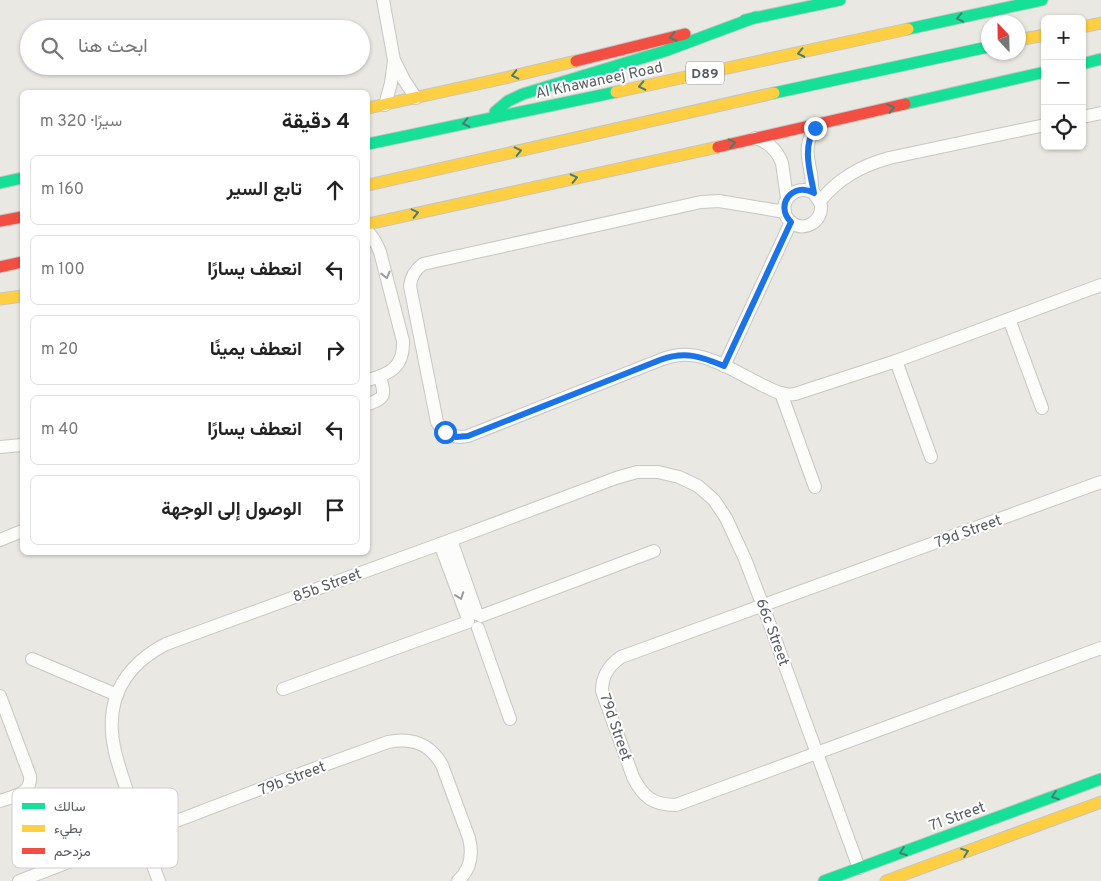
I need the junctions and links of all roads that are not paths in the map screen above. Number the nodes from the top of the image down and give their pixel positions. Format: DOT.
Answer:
graph roads {
  1 [pos="383,0"];
  2 [pos="840,0"];
  3 [pos="1042,0"];
  4 [pos="756,17"];
  5 [pos="1101,23"];
  6 [pos="1086,26"];
  7 [pos="1041,36"];
  8 [pos="1026,39"];
  9 [pos="981,48"];
  10 [pos="1101,59"];
  11 [pos="394,60"];
  12 [pos="1086,63"];
  13 [pos="1041,73"];
  14 [pos="416,98"];
  15 [pos="385,105"];
  16 [pos="370,108"];
  17 [pos="1101,113"];
  18 [pos="1086,116"];
  19 [pos="490,118"];
  20 [pos="820,124"];
  21 [pos="1041,126"];
  22 [pos="756,138"];
  23 [pos="370,144"];
  24 [pos="20,178"];
  25 [pos="0,183"];
  26 [pos="370,185"];
  27 [pos="791,195"];
  28 [pos="817,197"];
  29 [pos="20,217"];
  30 [pos="788,218"];
  31 [pos="0,221"];
  32 [pos="370,224"];
  33 [pos="370,234"];
  34 [pos="20,262"];
  35 [pos="0,267"];
  36 [pos="1101,285"];
  37 [pos="20,296"];
  38 [pos="0,299"];
  39 [pos="1009,319"];
  40 [pos="896,361"];
  41 [pos="724,366"];
  42 [pos="374,378"];
  43 [pos="780,393"];
  44 [pos="370,403"];
  45 [pos="1042,408"];
  46 [pos="20,440"];
  47 [pos="20,445"];
  48 [pos="3,446"];
  49 [pos="931,458"];
  50 [pos="616,478"];
  51 [pos="1101,482"];
  52 [pos="815,487"];
  53 [pos="20,532"];
  54 [pos="0,540"];
  55 [pos="446,542"];
  56 [pos="654,551"];
  57 [pos="763,606"];
  58 [pos="474,620"];
  59 [pos="1101,648"];
  60 [pos="32,659"];
  61 [pos="283,688"];
  62 [pos="117,695"];
  63 [pos="0,696"];
  64 [pos="510,718"];
  65 [pos="818,752"];
  66 [pos="1101,779"];
  67 [pos="28,788"];
  68 [pos="126,788"];
  69 [pos="12,797"];
  70 [pos="0,801"];
  71 [pos="1101,802"];
  72 [pos="178,821"];
  73 [pos="948,835"];
  74 [pos="53,868"];
  75 [pos="154,868"];
  76 [pos="859,868"];
  77 [pos="874,878"];
  78 [pos="19,881"];
  79 [pos="159,881"];
  80 [pos="458,881"];
  81 [pos="824,881"];
  82 [pos="886,881"];
  1 -- 11 [label="street"];
  2 -- 4 [label="main road"];
  3 -- 19 [label="main road, Al Khawaneej Road / D89, one-way"];
  4 -- 14 [label="main road, one-way"];
  4 -- 19 [label="main road"];
  5 -- 6 [label="main road"];
  7 -- 8 [label="main road"];
  26 -- 9 [label="main road, D89, one-way"];
  10 -- 12 [label="main road"];
  11 -- 14 [label="street"];
  11 -- 15 [label="street"];
  20 -- 13 [label="main road, one-way"];
  14 -- 15 [label="main road"];
  15 -- 16 [label="main road"];
  17 -- 18 [label="street"];
  19 -- 23 [label="main road, Al Khawaneej Road / D89, one-way"];
  20 -- 22 [label="main road"];
  20 -- 28 [label="street"];
  21 -- 28 [label="street"];
  22 -- 27 [label="street"];
  32 -- 22 [label="main road, one-way"];
  24 -- 25 [label="main road"];
  27 -- 28 [label="street"];
  27 -- 30 [label="street"];
  28 -- 30 [label="street"];
  29 -- 31 [label="main road"];
  30 -- 41 [label="street"];
  30 -- 41 [label="street"];
  33 -- 42 [label="street, one-way"];
  34 -- 35 [label="main road"];
  36 -- 39 [label="street"];
  37 -- 38 [label="main road"];
  39 -- 40 [label="street"];
  39 -- 45 [label="street"];
  40 -- 43 [label="street"];
  40 -- 49 [label="street"];
  41 -- 43 [label="street"];
  42 -- 44 [label="street"];
  43 -- 52 [label="street"];
  46 -- 48 [label="street"];
  47 -- 48 [label="street"];
  50 -- 55 [label="street, 85b Street"];
  50 -- 57 [label="street, 66c Street"];
  51 -- 57 [label="street, 79d Street"];
  53 -- 54 [label="street"];
  55 -- 58 [label="street"];
  55 -- 62 [label="street, 85b Street"];
  56 -- 58 [label="street"];
  57 -- 65 [label="street, 66c Street"];
  57 -- 65 [label="street, 79d Street"];
  58 -- 61 [label="street"];
  58 -- 64 [label="street"];
  59 -- 65 [label="street, 79d Street"];
  60 -- 62 [label="street"];
  62 -- 68 [label="street, 85b Street"];
  63 -- 67 [label="street"];
  65 -- 76 [label="street, 66c Street"];
  66 -- 73 [label="main road, 71 Street, one-way"];
  69 -- 70 [label="street"];
  82 -- 71 [label="main road, one-way"];
  72 -- 80 [label="street, 79b Street"];
  73 -- 76 [label="main road, 71 Street, one-way"];
  73 -- 77 [label="main road"];
  74 -- 78 [label="street, 79b Street"];
  75 -- 79 [label="street, 85b Street"];
  76 -- 81 [label="main road, 71 Street"];
}
